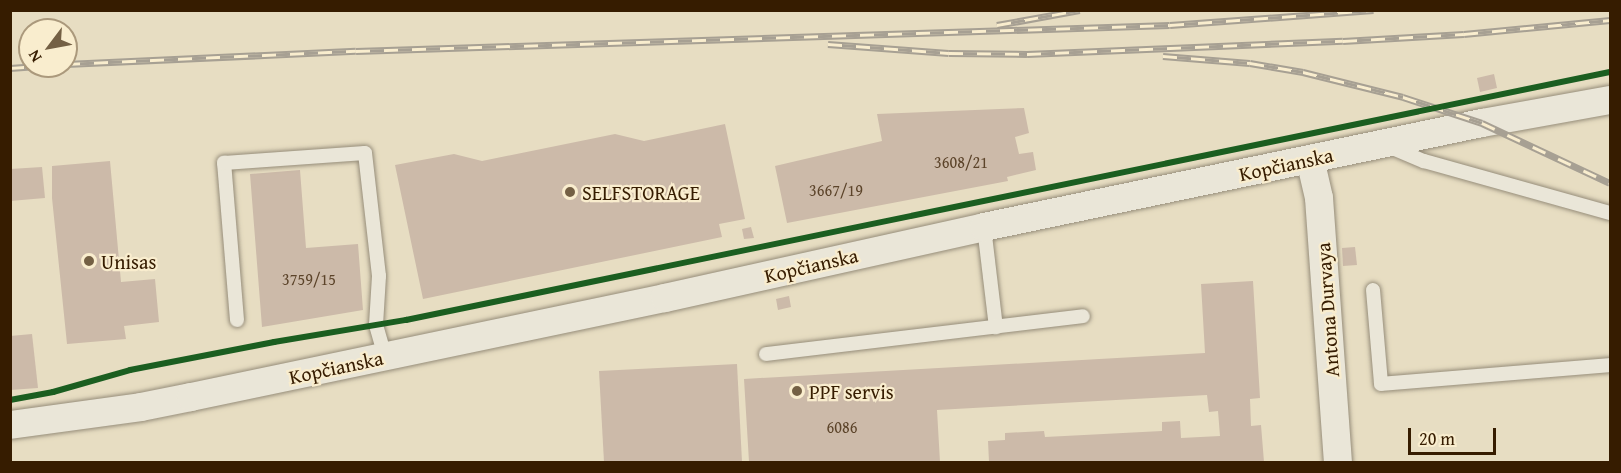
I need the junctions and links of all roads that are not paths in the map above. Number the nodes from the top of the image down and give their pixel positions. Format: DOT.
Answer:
graph roads {
  1 [pos="1611,100"];
  2 [pos="1383,144"];
  3 [pos="1310,159"];
  4 [pos="1611,213"];
  5 [pos="984,227"];
  6 [pos="1373,290"];
  7 [pos="1083,316"];
  8 [pos="237,320"];
  9 [pos="996,327"];
  10 [pos="766,354"];
  11 [pos="385,356"];
  12 [pos="1611,365"];
  13 [pos="10,425"];
  14 [pos="1338,462"];
  1 -- 2 [label="street, Kopčianska"];
  2 -- 3 [label="street, Kopčianska"];
  2 -- 4 [label="lane"];
  3 -- 5 [label="street, Kopčianska"];
  3 -- 14 [label="street, Antona Durvaya"];
  5 -- 9 [label="lane"];
  5 -- 11 [label="street, Kopčianska"];
  6 -- 12 [label="lane"];
  7 -- 9 [label="lane"];
  8 -- 11 [label="lane"];
  9 -- 10 [label="lane"];
  11 -- 13 [label="street, Kopčianska"];
}
